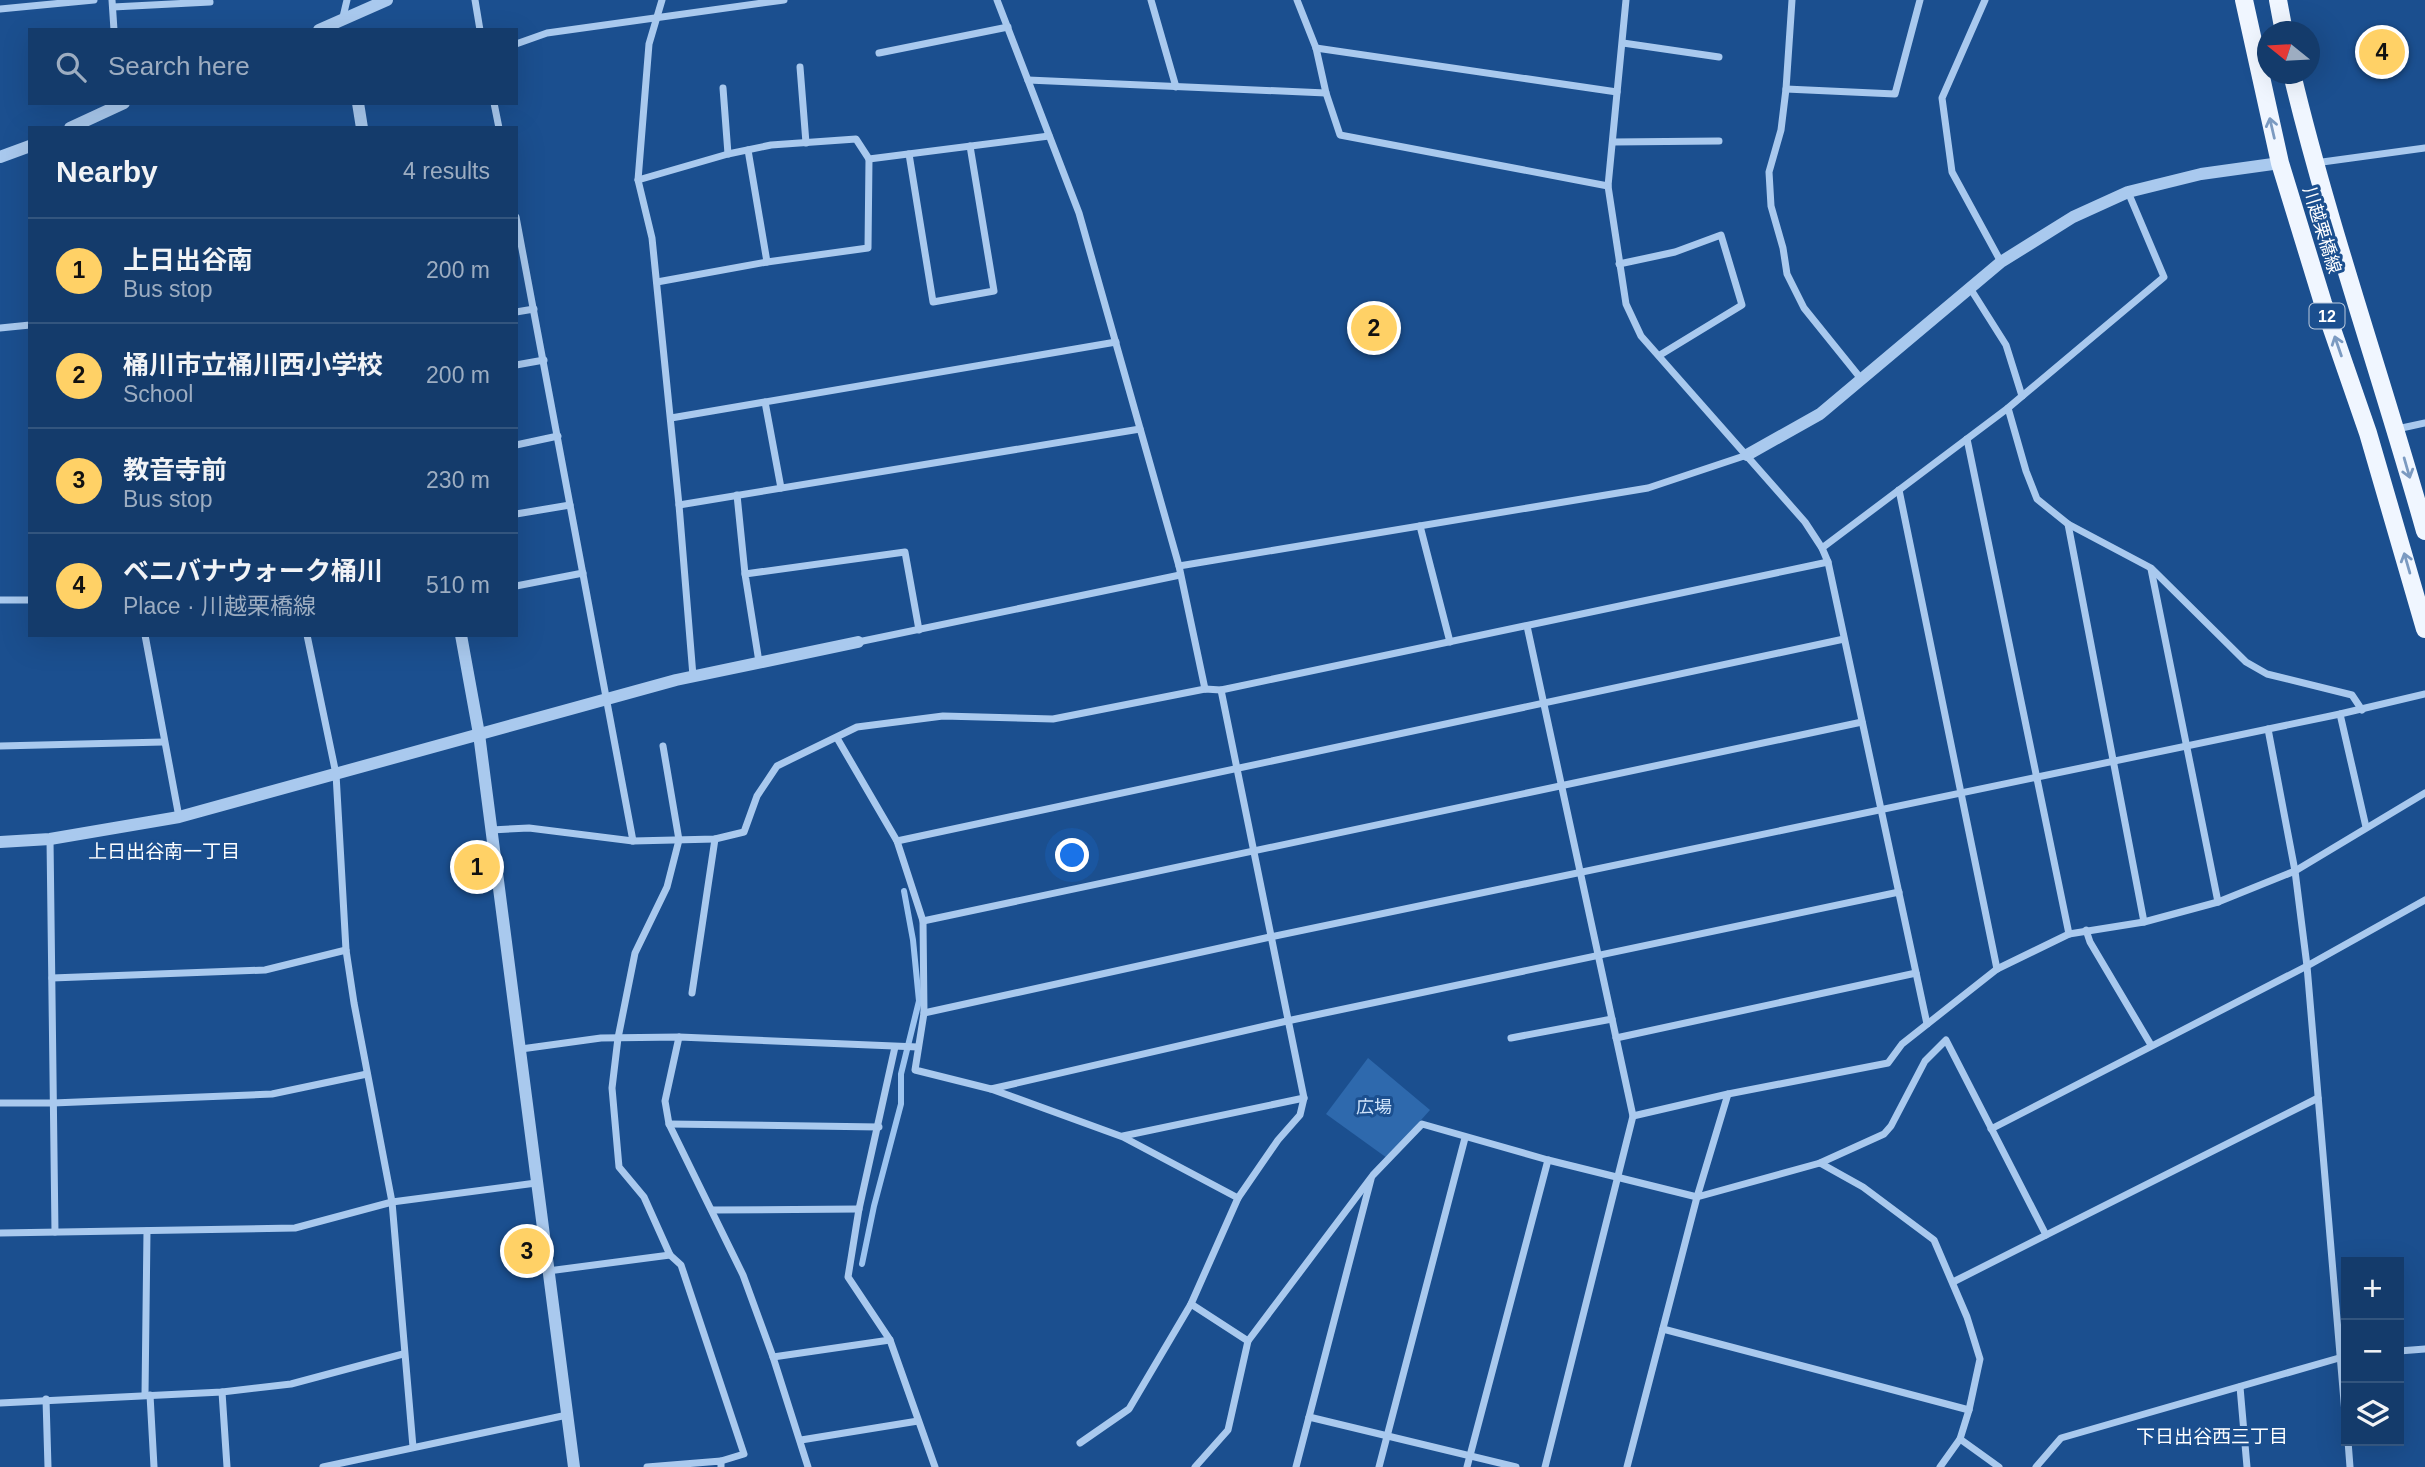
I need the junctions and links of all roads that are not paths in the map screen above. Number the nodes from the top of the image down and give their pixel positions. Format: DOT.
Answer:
graph roads {
  1 [pos="94,0"];
  2 [pos="347,0"];
  3 [pos="387,0"];
  4 [pos="475,0"];
  5 [pos="662,0"];
  6 [pos="784,0"];
  7 [pos="998,0"];
  8 [pos="1151,0"];
  9 [pos="1297,0"];
  10 [pos="1626,0"];
  11 [pos="1792,0"];
  12 [pos="1920,0"];
  13 [pos="1985,0"];
  14 [pos="2244,0"];
  15 [pos="2278,0"];
  16 [pos="210,2"];
  17 [pos="113,3"];
  18 [pos="0,9"];
  19 [pos="656,20"];
  20 [pos="2282,21"];
  21 [pos="342,26"];
  22 [pos="1008,27"];
  23 [pos="114,28"];
  24 [pos="480,28"];
  25 [pos="518,43"];
  26 [pos="1623,43"];
  27 [pos="1316,48"];
  28 [pos="879,52"];
  29 [pos="1719,57"];
  30 [pos="800,67"];
  31 [pos="1028,80"];
  32 [pos="2294,84"];
  33 [pos="1176,87"];
  34 [pos="723,88"];
  35 [pos="1786,89"];
  36 [pos="1617,92"];
  37 [pos="1326,93"];
  38 [pos="118,105"];
  39 [pos="358,105"];
  40 [pos="494,105"];
  41 [pos="74,126"];
  42 [pos="362,126"];
  43 [pos="499,126"];
  44 [pos="1049,136"];
  45 [pos="1719,141"];
  46 [pos="1613,142"];
  47 [pos="806,143"];
  48 [pos="28,146"];
  49 [pos="970,146"];
  50 [pos="2425,148"];
  51 [pos="748,150"];
  52 [pos="727,154"];
  53 [pos="909,154"];
  54 [pos="0,157"];
  55 [pos="869,159"];
  56 [pos="2280,163"];
  57 [pos="2314,163"];
  58 [pos="638,180"];
  59 [pos="1608,186"];
  60 [pos="2128,192"];
  61 [pos="518,227"];
  62 [pos="767,262"];
  63 [pos="2001,262"];
  64 [pos="1619,264"];
  65 [pos="657,282"];
  66 [pos="1969,287"];
  67 [pos="534,309"];
  68 [pos="518,312"];
  69 [pos="28,325"];
  70 [pos="0,328"];
  71 [pos="1116,342"];
  72 [pos="1660,355"];
  73 [pos="544,360"];
  74 [pos="518,365"];
  75 [pos="1862,380"];
  76 [pos="2022,396"];
  77 [pos="765,402"];
  78 [pos="2008,408"];
  79 [pos="671,418"];
  80 [pos="2425,423"];
  81 [pos="1140,429"];
  82 [pos="2396,429"];
  83 [pos="558,436"];
  84 [pos="1966,439"];
  85 [pos="518,444"];
  86 [pos="1747,455"];
  87 [pos="781,488"];
  88 [pos="1899,490"];
  89 [pos="737,495"];
  90 [pos="570,505"];
  91 [pos="679,505"];
  92 [pos="518,514"];
  93 [pos="2068,524"];
  94 [pos="1420,526"];
  95 [pos="2425,531"];
  96 [pos="1822,548"];
  97 [pos="1828,562"];
  98 [pos="1179,566"];
  99 [pos="2151,568"];
  100 [pos="583,573"];
  101 [pos="745,574"];
  102 [pos="1180,575"];
  103 [pos="518,586"];
  104 [pos="0,600"];
  105 [pos="28,600"];
  106 [pos="1527,626"];
  107 [pos="2425,629"];
  108 [pos="919,630"];
  109 [pos="145,637"];
  110 [pos="307,637"];
  111 [pos="461,637"];
  112 [pos="1844,639"];
  113 [pos="858,642"];
  114 [pos="1450,642"];
  115 [pos="759,662"];
  116 [pos="693,676"];
  117 [pos="1205,688"];
  118 [pos="1222,690"];
  119 [pos="2425,694"];
  120 [pos="606,699"];
  121 [pos="1544,703"];
  122 [pos="2362,710"];
  123 [pos="2340,714"];
  124 [pos="1862,722"];
  125 [pos="2268,729"];
  126 [pos="479,734"];
  127 [pos="837,738"];
  128 [pos="163,742"];
  129 [pos="0,746"];
  130 [pos="663,746"];
  131 [pos="2187,746"];
  132 [pos="2112,762"];
  133 [pos="1237,769"];
  134 [pos="336,774"];
  135 [pos="2036,777"];
  136 [pos="1562,786"];
  137 [pos="1961,793"];
  138 [pos="2425,793"];
  139 [pos="1881,810"];
  140 [pos="179,817"];
  141 [pos="2366,827"];
  142 [pos="491,830"];
  143 [pos="50,839"];
  144 [pos="715,839"];
  145 [pos="679,840"];
  146 [pos="633,841"];
  147 [pos="897,841"];
  148 [pos="0,842"];
  149 [pos="1253,851"];
  150 [pos="2295,871"];
  151 [pos="1580,872"];
  152 [pos="1899,892"];
  153 [pos="2425,900"];
  154 [pos="2218,902"];
  155 [pos="923,921"];
  156 [pos="2144,922"];
  157 [pos="2086,930"];
  158 [pos="2069,934"];
  159 [pos="1270,937"];
  160 [pos="346,950"];
  161 [pos="1598,956"];
  162 [pos="2306,965"];
  163 [pos="1997,969"];
  164 [pos="1916,972"];
  165 [pos="52,978"];
  166 [pos="692,993"];
  167 [pos="924,1013"];
  168 [pos="1612,1019"];
  169 [pos="1287,1021"];
  170 [pos="1927,1024"];
  171 [pos="679,1037"];
  172 [pos="618,1038"];
  173 [pos="1511,1038"];
  174 [pos="1616,1038"];
  175 [pos="2151,1045"];
  176 [pos="918,1046"];
  177 [pos="895,1047"];
  178 [pos="521,1049"];
  179 [pos="367,1074"];
  180 [pos="991,1089"];
  181 [pos="1728,1094"];
  182 [pos="1304,1098"];
  183 [pos="2318,1098"];
  184 [pos="0,1103"];
  185 [pos="53,1103"];
  186 [pos="1633,1116"];
  187 [pos="669,1124"];
  188 [pos="879,1127"];
  189 [pos="1991,1129"];
  190 [pos="1123,1136"];
  191 [pos="1465,1138"];
  192 [pos="1548,1160"];
  193 [pos="1820,1163"];
  194 [pos="1373,1175"];
  195 [pos="1617,1177"];
  196 [pos="536,1183"];
  197 [pos="1697,1197"];
  198 [pos="1238,1198"];
  199 [pos="392,1202"];
  200 [pos="859,1209"];
  201 [pos="712,1210"];
  202 [pos="147,1231"];
  203 [pos="55,1232"];
  204 [pos="0,1233"];
  205 [pos="2046,1235"];
  206 [pos="670,1255"];
  207 [pos="548,1271"];
  208 [pos="1953,1282"];
  209 [pos="1191,1304"];
  210 [pos="1663,1329"];
  211 [pos="2341,1335"];
  212 [pos="890,1340"];
  213 [pos="1248,1341"];
  214 [pos="2425,1349"];
  215 [pos="2404,1351"];
  216 [pos="403,1354"];
  217 [pos="774,1357"];
  218 [pos="2341,1357"];
  219 [pos="2240,1387"];
  220 [pos="222,1392"];
  221 [pos="147,1395"];
  222 [pos="46,1399"];
  223 [pos="0,1403"];
  224 [pos="1969,1410"];
  225 [pos="567,1415"];
  226 [pos="1308,1417"];
  227 [pos="918,1421"];
  228 [pos="1387,1436"];
  229 [pos="1960,1439"];
  230 [pos="801,1440"];
  231 [pos="1080,1443"];
  232 [pos="2348,1446"];
  233 [pos="412,1447"];
  234 [pos="1470,1456"];
  235 [pos="354,1464"];
  236 [pos="721,1464"];
  237 [pos="48,1467"];
  238 [pos="154,1467"];
  239 [pos="227,1467"];
  240 [pos="323,1467"];
  241 [pos="574,1467"];
  242 [pos="647,1467"];
  243 [pos="808,1467"];
  244 [pos="935,1467"];
  245 [pos="1195,1467"];
  246 [pos="1296,1467"];
  247 [pos="1379,1467"];
  248 [pos="1467,1467"];
  249 [pos="1516,1467"];
  250 [pos="1545,1467"];
  251 [pos="1627,1467"];
  252 [pos="1940,1467"];
  253 [pos="1999,1467"];
  254 [pos="2036,1467"];
  255 [pos="2247,1467"];
  256 [pos="2350,1467"];
  1 -- 18 [label="street"];
  2 -- 21 [label="street"];
  3 -- 21 [label="street"];
  4 -- 24 [label="street"];
  5 -- 19 [label="street"];
  6 -- 19 [label="street"];
  7 -- 22 [label="street"];
  8 -- 33 [label="street"];
  9 -- 27 [label="street"];
  10 -- 26 [label="street"];
  11 -- 35 [label="street"];
  12 -- 35 [label="street"];
  13 -- 63 [label="street"];
  56 -- 14 [label="main road, 川越栗橋線 / 12, one-way"];
  15 -- 20 [label="main road"];
  16 -- 17 [label="street"];
  17 -- 23 [label="street"];
  19 -- 25 [label="street"];
  19 -- 58 [label="street"];
  22 -- 28 [label="street"];
  22 -- 31 [label="street"];
  26 -- 29 [label="street"];
  26 -- 36 [label="street"];
  27 -- 36 [label="street"];
  27 -- 37 [label="street"];
  30 -- 47 [label="street"];
  31 -- 33 [label="street"];
  31 -- 44 [label="street"];
  32 -- 57 [label="main road, 川越栗橋線 / 12"];
  33 -- 37 [label="street"];
  34 -- 52 [label="street"];
  35 -- 75 [label="street"];
  36 -- 46 [label="street"];
  37 -- 59 [label="street"];
  38 -- 41 [label="street"];
  39 -- 42 [label="street"];
  40 -- 43 [label="street"];
  44 -- 49 [label="street"];
  44 -- 71 [label="street"];
  45 -- 46 [label="street"];
  46 -- 59 [label="street"];
  47 -- 51 [label="street"];
  47 -- 55 [label="street"];
  48 -- 54 [label="street"];
  49 -- 53 [label="street"];
  49 -- 53 [label="street"];
  50 -- 57 [label="street"];
  51 -- 52 [label="street"];
  51 -- 62 [label="street"];
  52 -- 58 [label="street"];
  53 -- 55 [label="street"];
  55 -- 62 [label="street"];
  56 -- 60 [label="street"];
  107 -- 56 [label="main road, 川越栗橋線 / 12, one-way"];
  57 -- 82 [label="main road, 川越栗橋線 / 12"];
  58 -- 65 [label="street"];
  59 -- 64 [label="street"];
  60 -- 63 [label="street"];
  60 -- 76 [label="street"];
  61 -- 67 [label="street"];
  62 -- 65 [label="street"];
  63 -- 66 [label="street"];
  64 -- 72 [label="street"];
  64 -- 72 [label="street"];
  65 -- 79 [label="street"];
  66 -- 75 [label="street"];
  66 -- 76 [label="street"];
  67 -- 68 [label="street"];
  67 -- 73 [label="street"];
  69 -- 70 [label="street"];
  71 -- 77 [label="street"];
  71 -- 81 [label="street"];
  72 -- 86 [label="street"];
  73 -- 74 [label="street"];
  73 -- 83 [label="street"];
  75 -- 86 [label="street"];
  76 -- 78 [label="street"];
  77 -- 79 [label="street"];
  77 -- 87 [label="street"];
  78 -- 84 [label="street"];
  78 -- 93 [label="street"];
  79 -- 91 [label="street"];
  80 -- 82 [label="street"];
  81 -- 87 [label="street"];
  81 -- 98 [label="street"];
  82 -- 95 [label="main road, 川越栗橋線 / 12, one-way"];
  83 -- 85 [label="street"];
  83 -- 90 [label="street"];
  84 -- 88 [label="street"];
  84 -- 135 [label="street"];
  86 -- 94 [label="street"];
  86 -- 96 [label="street"];
  87 -- 89 [label="street"];
  88 -- 96 [label="street"];
  88 -- 137 [label="street"];
  89 -- 91 [label="street"];
  89 -- 101 [label="street"];
  90 -- 92 [label="street"];
  90 -- 100 [label="street"];
  91 -- 116 [label="street"];
  93 -- 99 [label="street"];
  93 -- 132 [label="street"];
  94 -- 98 [label="street"];
  94 -- 114 [label="street"];
  96 -- 97 [label="street"];
  97 -- 106 [label="street"];
  97 -- 112 [label="street"];
  98 -- 102 [label="street"];
  99 -- 122 [label="street"];
  99 -- 131 [label="street"];
  100 -- 103 [label="street"];
  100 -- 120 [label="street"];
  101 -- 108 [label="street"];
  101 -- 115 [label="street"];
  102 -- 108 [label="street"];
  102 -- 117 [label="street"];
  104 -- 105 [label="street"];
  106 -- 114 [label="street"];
  106 -- 121 [label="street"];
  108 -- 113 [label="street"];
  109 -- 128 [label="street"];
  110 -- 134 [label="street"];
  111 -- 126 [label="street"];
  112 -- 121 [label="street"];
  112 -- 124 [label="street"];
  113 -- 115 [label="street"];
  114 -- 118 [label="street"];
  115 -- 116 [label="street"];
  116 -- 120 [label="street"];
  117 -- 118 [label="street"];
  117 -- 127 [label="street"];
  118 -- 133 [label="street"];
  119 -- 122 [label="street"];
  120 -- 126 [label="street"];
  120 -- 146 [label="street"];
  121 -- 133 [label="street"];
  121 -- 136 [label="street"];
  122 -- 123 [label="street"];
  123 -- 125 [label="street"];
  123 -- 141 [label="street"];
  124 -- 136 [label="street"];
  124 -- 139 [label="street"];
  125 -- 131 [label="street"];
  125 -- 150 [label="street"];
  126 -- 134 [label="street"];
  126 -- 142 [label="street"];
  127 -- 144 [label="street"];
  127 -- 147 [label="street"];
  128 -- 129 [label="street"];
  128 -- 140 [label="street"];
  130 -- 145 [label="street"];
  131 -- 132 [label="street"];
  131 -- 154 [label="street"];
  132 -- 135 [label="street"];
  132 -- 156 [label="street"];
  133 -- 147 [label="street"];
  133 -- 149 [label="street"];
  134 -- 140 [label="street"];
  134 -- 160 [label="street"];
  135 -- 137 [label="street"];
  135 -- 158 [label="street"];
  136 -- 149 [label="street"];
  136 -- 151 [label="street"];
  137 -- 139 [label="street"];
  137 -- 163 [label="street"];
  138 -- 141 [label="street"];
  139 -- 151 [label="street"];
  139 -- 152 [label="street"];
  140 -- 143 [label="street"];
  141 -- 150 [label="street"];
  142 -- 146 [label="street"];
  142 -- 178 [label="street"];
  143 -- 148 [label="street"];
  143 -- 165 [label="street"];
  144 -- 145 [label="street"];
  144 -- 166 [label="street"];
  145 -- 146 [label="street"];
  145 -- 172 [label="street"];
  147 -- 155 [label="street"];
  149 -- 155 [label="street"];
  149 -- 159 [label="street"];
  150 -- 154 [label="street"];
  150 -- 162 [label="street"];
  151 -- 159 [label="street"];
  151 -- 161 [label="street"];
  152 -- 161 [label="street"];
  152 -- 164 [label="street"];
  153 -- 162 [label="street"];
  154 -- 156 [label="street"];
  155 -- 167 [label="street"];
  156 -- 157 [label="street"];
  157 -- 158 [label="street"];
  157 -- 175 [label="street"];
  158 -- 163 [label="street"];
  159 -- 167 [label="street"];
  159 -- 169 [label="street"];
  160 -- 165 [label="street"];
  160 -- 179 [label="street"];
  161 -- 168 [label="street"];
  161 -- 169 [label="street"];
  162 -- 175 [label="street"];
  162 -- 183 [label="street"];
  163 -- 170 [label="street"];
  164 -- 170 [label="street"];
  164 -- 174 [label="street"];
  165 -- 185 [label="street"];
  167 -- 176 [label="street"];
  168 -- 173 [label="street"];
  168 -- 174 [label="street"];
  169 -- 180 [label="street"];
  169 -- 182 [label="street"];
  170 -- 181 [label="street"];
  171 -- 172 [label="street"];
  171 -- 177 [label="street"];
  171 -- 187 [label="street"];
  172 -- 178 [label="street"];
  172 -- 206 [label="street"];
  174 -- 186 [label="street"];
  175 -- 189 [label="street"];
  176 -- 177 [label="street"];
  176 -- 180 [label="street"];
  177 -- 188 [label="street"];
  178 -- 196 [label="street"];
  179 -- 185 [label="street"];
  179 -- 199 [label="street"];
  180 -- 190 [label="street"];
  181 -- 186 [label="street"];
  181 -- 197 [label="street"];
  182 -- 190 [label="street"];
  182 -- 198 [label="street"];
  183 -- 205 [label="street"];
  183 -- 211 [label="street"];
  184 -- 185 [label="street"];
  185 -- 203 [label="street"];
  186 -- 195 [label="street"];
  187 -- 188 [label="street"];
  187 -- 201 [label="street"];
  188 -- 200 [label="street"];
  189 -- 193 [label="street"];
  189 -- 205 [label="street"];
  190 -- 198 [label="street"];
  191 -- 192 [label="street"];
  191 -- 194 [label="street"];
  191 -- 228 [label="street"];
  192 -- 195 [label="street"];
  192 -- 234 [label="street"];
  193 -- 197 [label="street"];
  193 -- 208 [label="street"];
  194 -- 213 [label="street"];
  194 -- 226 [label="street"];
  195 -- 197 [label="street"];
  195 -- 250 [label="street"];
  196 -- 199 [label="street"];
  196 -- 207 [label="street"];
  197 -- 210 [label="street"];
  198 -- 209 [label="street"];
  199 -- 202 [label="street"];
  199 -- 216 [label="street"];
  200 -- 201 [label="street"];
  200 -- 212 [label="street"];
  201 -- 217 [label="street"];
  202 -- 203 [label="street"];
  202 -- 221 [label="street"];
  203 -- 204 [label="street"];
  205 -- 208 [label="street"];
  206 -- 207 [label="street"];
  206 -- 236 [label="street"];
  207 -- 225 [label="street"];
  208 -- 224 [label="street"];
  209 -- 213 [label="street"];
  209 -- 231 [label="street"];
  210 -- 224 [label="street"];
  210 -- 251 [label="street"];
  212 -- 217 [label="street"];
  212 -- 227 [label="street"];
  213 -- 245 [label="street"];
  214 -- 215 [label="street"];
  216 -- 220 [label="street"];
  216 -- 233 [label="street"];
  217 -- 230 [label="street"];
  218 -- 219 [label="street"];
  219 -- 254 [label="street"];
  219 -- 255 [label="street"];
  220 -- 221 [label="street"];
  220 -- 239 [label="street"];
  221 -- 222 [label="street"];
  221 -- 238 [label="street"];
  222 -- 223 [label="street"];
  222 -- 237 [label="street"];
  224 -- 229 [label="street"];
  225 -- 233 [label="street"];
  225 -- 241 [label="street"];
  226 -- 228 [label="street"];
  226 -- 246 [label="street"];
  227 -- 230 [label="street"];
  227 -- 244 [label="street"];
  228 -- 234 [label="street"];
  228 -- 247 [label="street"];
  229 -- 252 [label="street"];
  229 -- 253 [label="street"];
  230 -- 243 [label="street"];
  232 -- 256 [label="street"];
  233 -- 235 [label="street"];
  234 -- 248 [label="street"];
  234 -- 249 [label="street"];
  235 -- 240 [label="street"];
  236 -- 242 [label="street"];
}
